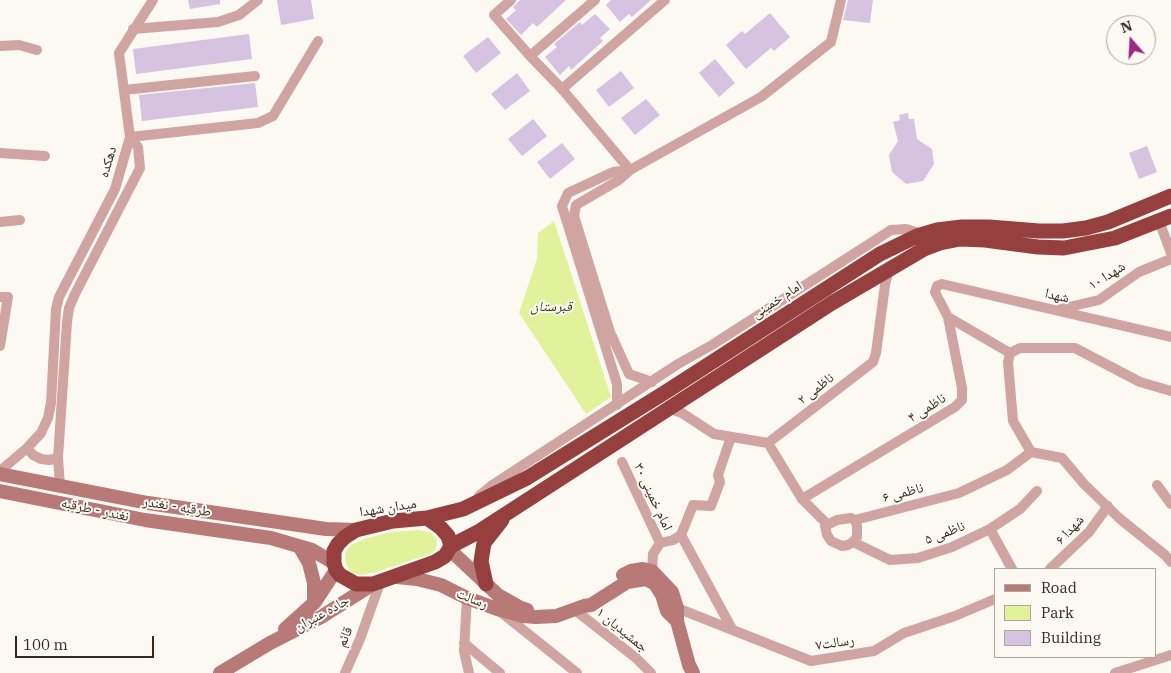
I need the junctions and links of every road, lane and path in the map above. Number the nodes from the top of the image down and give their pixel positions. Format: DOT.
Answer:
graph roads {
  1 [pos="153,0"];
  2 [pos="258,0"];
  3 [pos="511,0"];
  4 [pos="595,0"];
  5 [pos="665,0"];
  6 [pos="841,0"];
  7 [pos="133,29"];
  8 [pos="318,41"];
  9 [pos="0,46"];
  10 [pos="37,50"];
  11 [pos="530,56"];
  12 [pos="254,76"];
  13 [pos="562,89"];
  14 [pos="124,90"];
  15 [pos="130,137"];
  16 [pos="0,153"];
  17 [pos="45,156"];
  18 [pos="630,170"];
  19 [pos="115,189"];
  20 [pos="129,192"];
  21 [pos="1171,196"];
  22 [pos="564,200"];
  23 [pos="576,205"];
  24 [pos="1165,218"];
  25 [pos="20,220"];
  26 [pos="0,222"];
  27 [pos="1171,253"];
  28 [pos="1171,259"];
  29 [pos="889,268"];
  30 [pos="937,286"];
  31 [pos="4,297"];
  32 [pos="1056,310"];
  33 [pos="948,317"];
  34 [pos="1171,337"];
  35 [pos="0,346"];
  36 [pos="716,351"];
  37 [pos="1010,353"];
  38 [pos="629,374"];
  39 [pos="652,382"];
  40 [pos="617,384"];
  41 [pos="1171,392"];
  42 [pos="617,404"];
  43 [pos="668,408"];
  44 [pos="731,438"];
  45 [pos="768,443"];
  46 [pos="27,448"];
  47 [pos="1031,452"];
  48 [pos="58,458"];
  49 [pos="622,462"];
  50 [pos="0,472"];
  51 [pos="1157,485"];
  52 [pos="60,486"];
  53 [pos="0,491"];
  54 [pos="1037,491"];
  55 [pos="802,499"];
  56 [pos="1171,504"];
  57 [pos="1108,506"];
  58 [pos="463,510"];
  59 [pos="508,512"];
  60 [pos="428,518"];
  61 [pos="855,520"];
  62 [pos="828,524"];
  63 [pos="990,529"];
  64 [pos="356,530"];
  65 [pos="681,535"];
  66 [pos="853,542"];
  67 [pos="660,543"];
  68 [pos="299,546"];
  69 [pos="450,548"];
  70 [pos="1171,562"];
  71 [pos="335,566"];
  72 [pos="1011,568"];
  73 [pos="1051,568"];
  74 [pos="652,571"];
  75 [pos="396,577"];
  76 [pos="377,584"];
  77 [pos="486,584"];
  78 [pos="466,598"];
  79 [pos="994,599"];
  80 [pos="314,603"];
  81 [pos="579,608"];
  82 [pos="497,609"];
  83 [pos="677,614"];
  84 [pos="549,616"];
  85 [pos="732,629"];
  86 [pos="270,643"];
  87 [pos="464,643"];
  88 [pos="1171,655"];
  89 [pos="220,673"];
  90 [pos="345,673"];
  91 [pos="469,673"];
  92 [pos="500,673"];
  93 [pos="577,673"];
  94 [pos="651,673"];
  95 [pos="693,673"];
  96 [pos="1116,673"];
  1 -- 7 [label="street"];
  2 -- 7 [label="street"];
  3 -- 11 [label="street"];
  4 -- 11 [label="street"];
  5 -- 13 [label="street"];
  6 -- 18 [label="street"];
  7 -- 14 [label="street"];
  8 -- 15 [label="street"];
  9 -- 10 [label="street"];
  11 -- 13 [label="street"];
  12 -- 14 [label="street"];
  13 -- 18 [label="street"];
  14 -- 15 [label="street"];
  15 -- 19 [label="street, دهکده"];
  15 -- 20 [label="street, دهکده"];
  16 -- 17 [label="street"];
  18 -- 22 [label="street"];
  18 -- 23 [label="street"];
  19 -- 20 [label="street"];
  19 -- 46 [label="street, دهکده"];
  20 -- 48 [label="street, دهکده"];
  21 -- 36 [label="highway, امام خمینی"];
  22 -- 23 [label="street"];
  22 -- 40 [label="street"];
  23 -- 38 [label="street"];
  24 -- 27 [label="street"];
  24 -- 29 [label="highway"];
  25 -- 26 [label="street"];
  28 -- 32 [label="street, شهدا ۱۰"];
  29 -- 43 [label="highway"];
  29 -- 45 [label="street, ناظمی ۲"];
  30 -- 32 [label="street, شهدا"];
  30 -- 33 [label="street, ناظمی ۴"];
  31 -- 35 [label="street"];
  32 -- 34 [label="street, شهدا"];
  33 -- 37 [label="street"];
  33 -- 55 [label="street, ناظمی ۴"];
  36 -- 39 [label="street"];
  36 -- 58 [label="highway, امام خمینی"];
  37 -- 41 [label="street"];
  37 -- 47 [label="street"];
  38 -- 39 [label="street"];
  38 -- 40 [label="street"];
  39 -- 42 [label="street"];
  40 -- 42 [label="street"];
  42 -- 58 [label="street"];
  43 -- 44 [label="street"];
  43 -- 59 [label="highway"];
  44 -- 45 [label="street"];
  44 -- 65 [label="street"];
  45 -- 55 [label="street"];
  46 -- 48 [label="street"];
  46 -- 50 [label="street, دهکده"];
  47 -- 57 [label="street"];
  47 -- 61 [label="street, ناظمی ۶"];
  48 -- 52 [label="street, دهکده"];
  49 -- 67 [label="street, امام خمینی ۳۰"];
  50 -- 52 [label="street, طرقبه - نغندر"];
  51 -- 56 [label="street"];
  52 -- 64 [label="street, طرقبه - نغندر"];
  53 -- 68 [label="street, نغندر - طرقبه"];
  54 -- 63 [label="street, ناظمی ۵"];
  55 -- 62 [label="street"];
  57 -- 70 [label="street"];
  57 -- 73 [label="street, شهدا ۶"];
  58 -- 60 [label="highway, امام خمینی"];
  59 -- 69 [label="highway"];
  59 -- 77 [label="highway"];
  60 -- 64 [label="highway, میدان شهدا"];
  60 -- 69 [label="highway, میدان شهدا"];
  61 -- 62 [label="street"];
  61 -- 66 [label="street"];
  62 -- 66 [label="street"];
  63 -- 66 [label="street, ناظمی ۵"];
  63 -- 72 [label="street"];
  64 -- 71 [label="highway, میدان شهدا"];
  65 -- 67 [label="street"];
  65 -- 85 [label="street"];
  67 -- 74 [label="street"];
  68 -- 71 [label="street, نغندر - طرقبه"];
  68 -- 80 [label="street"];
  69 -- 75 [label="highway"];
  69 -- 77 [label="street, رسالت"];
  71 -- 76 [label="highway"];
  71 -- 80 [label="street, جاده عنبران"];
  74 -- 81 [label="street, رسالت"];
  74 -- 83 [label="street, رسالت"];
  75 -- 76 [label="highway"];
  75 -- 78 [label="street, رسالت"];
  76 -- 86 [label="street, جاده عنبران"];
  76 -- 90 [label="street, قائم"];
  77 -- 84 [label="street, رسالت"];
  78 -- 82 [label="street, رسالت"];
  78 -- 87 [label="street"];
  79 -- 85 [label="street, رسالت۷"];
  80 -- 86 [label="street, جاده عنبران"];
  81 -- 83 [label="street, رسالت"];
  81 -- 84 [label="street, رسالت"];
  81 -- 94 [label="street, جمشیدیان ۱"];
  82 -- 84 [label="street, رسالت"];
  82 -- 93 [label="street"];
  83 -- 85 [label="street, رسالت۷"];
  83 -- 95 [label="street, رسالت"];
  86 -- 89 [label="street, جاده عنبران"];
  87 -- 91 [label="street"];
  87 -- 92 [label="street"];
  88 -- 96 [label="street"];
}
